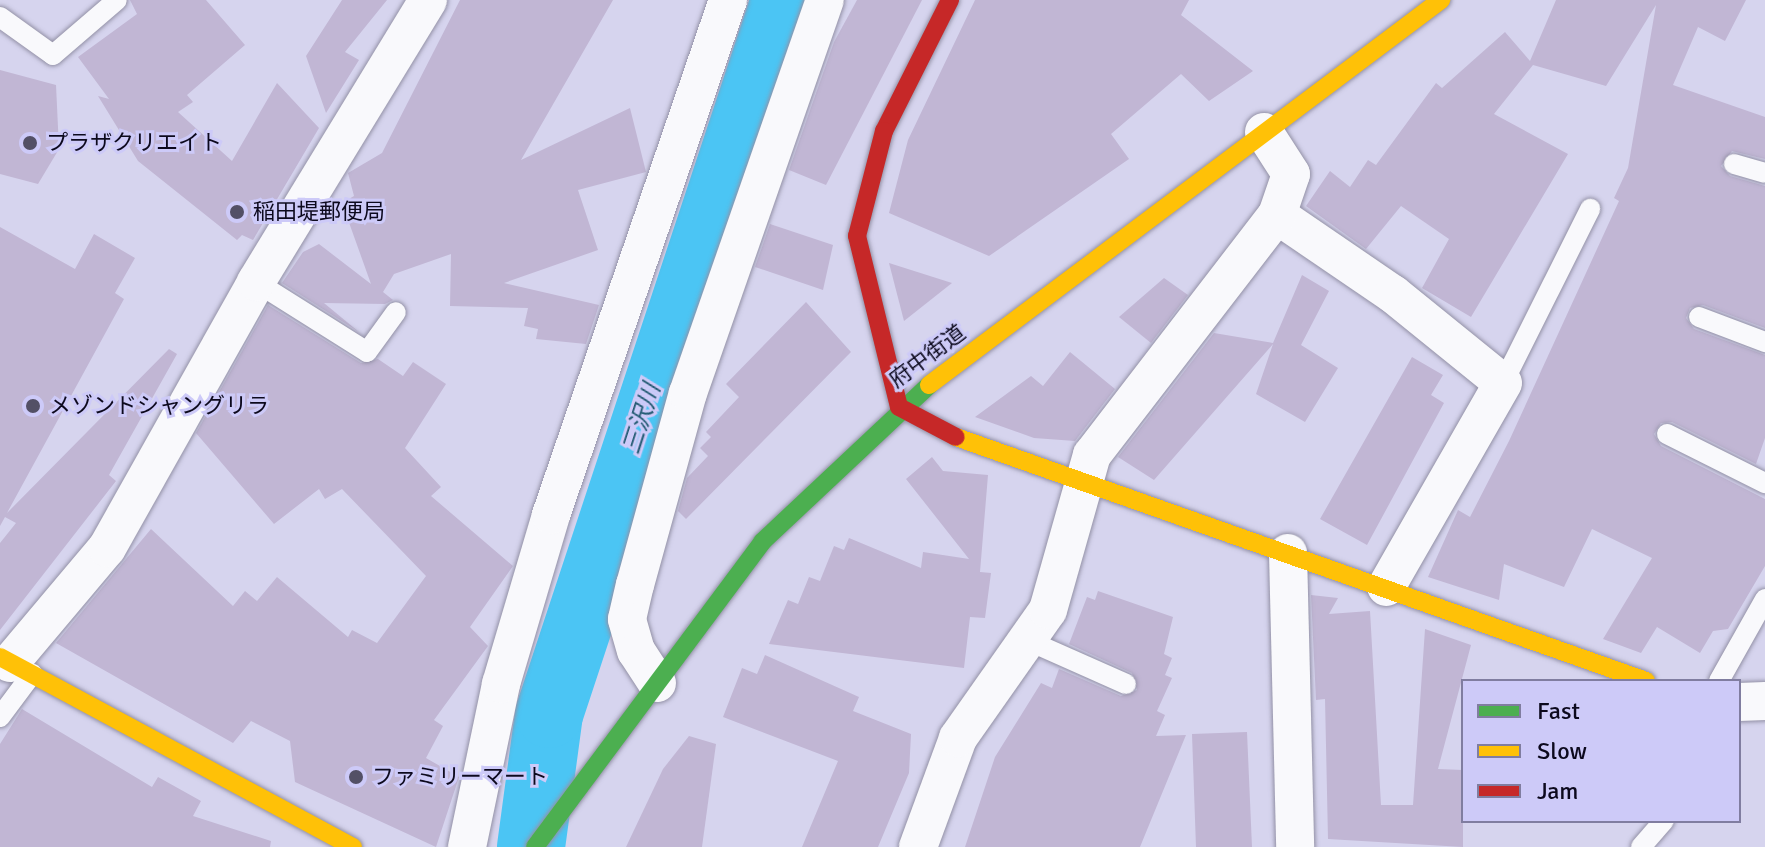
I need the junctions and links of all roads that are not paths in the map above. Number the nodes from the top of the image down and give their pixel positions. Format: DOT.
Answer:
graph roads {
  1 [pos="117,0"];
  2 [pos="428,0"];
  3 [pos="728,0"];
  4 [pos="825,0"];
  5 [pos="950,0"];
  6 [pos="1441,0"];
  7 [pos="0,17"];
  8 [pos="1264,132"];
  9 [pos="1734,164"];
  10 [pos="1765,173"];
  11 [pos="1590,209"];
  12 [pos="1277,215"];
  13 [pos="256,282"];
  14 [pos="396,312"];
  15 [pos="1699,317"];
  16 [pos="1765,342"];
  17 [pos="1503,383"];
  18 [pos="899,407"];
  19 [pos="1667,434"];
  20 [pos="1765,483"];
  21 [pos="1085,484"];
  22 [pos="1288,553"];
  23 [pos="1386,587"];
  24 [pos="1765,599"];
  25 [pos="1029,641"];
  26 [pos="14,665"];
  27 [pos="1640,679"];
  28 [pos="1720,679"];
  29 [pos="657,683"];
  30 [pos="1126,684"];
  31 [pos="1765,701"];
  32 [pos="1741,702"];
  33 [pos="0,717"];
  34 [pos="1662,823"];
  35 [pos="542,844"];
  36 [pos="353,847"];
  37 [pos="467,847"];
  38 [pos="562,847"];
  39 [pos="918,847"];
  40 [pos="1295,847"];
  41 [pos="1641,847"];
  1 -- 7 [label="lane"];
  2 -- 13 [label="street"];
  3 -- 37 [label="street"];
  4 -- 29 [label="street"];
  5 -- 18 [label="street"];
  6 -- 8 [label="street, 府中街道"];
  8 -- 12 [label="street"];
  8 -- 18 [label="street, 府中街道"];
  9 -- 10 [label="lane"];
  11 -- 17 [label="lane"];
  12 -- 17 [label="street"];
  12 -- 21 [label="street"];
  13 -- 14 [label="lane"];
  13 -- 26 [label="street"];
  15 -- 16 [label="lane"];
  17 -- 23 [label="street"];
  18 -- 21 [label="street"];
  18 -- 29 [label="street, 府中街道"];
  19 -- 20 [label="lane"];
  21 -- 22 [label="street"];
  21 -- 25 [label="street"];
  22 -- 23 [label="street"];
  22 -- 40 [label="street"];
  23 -- 27 [label="street"];
  24 -- 28 [label="lane"];
  25 -- 30 [label="lane"];
  25 -- 39 [label="street"];
  26 -- 33 [label="lane"];
  26 -- 36 [label="street"];
  29 -- 35 [label="street, 府中街道"];
  31 -- 32 [label="street"];
  34 -- 41 [label="lane"];
  35 -- 38 [label="lane"];
}
